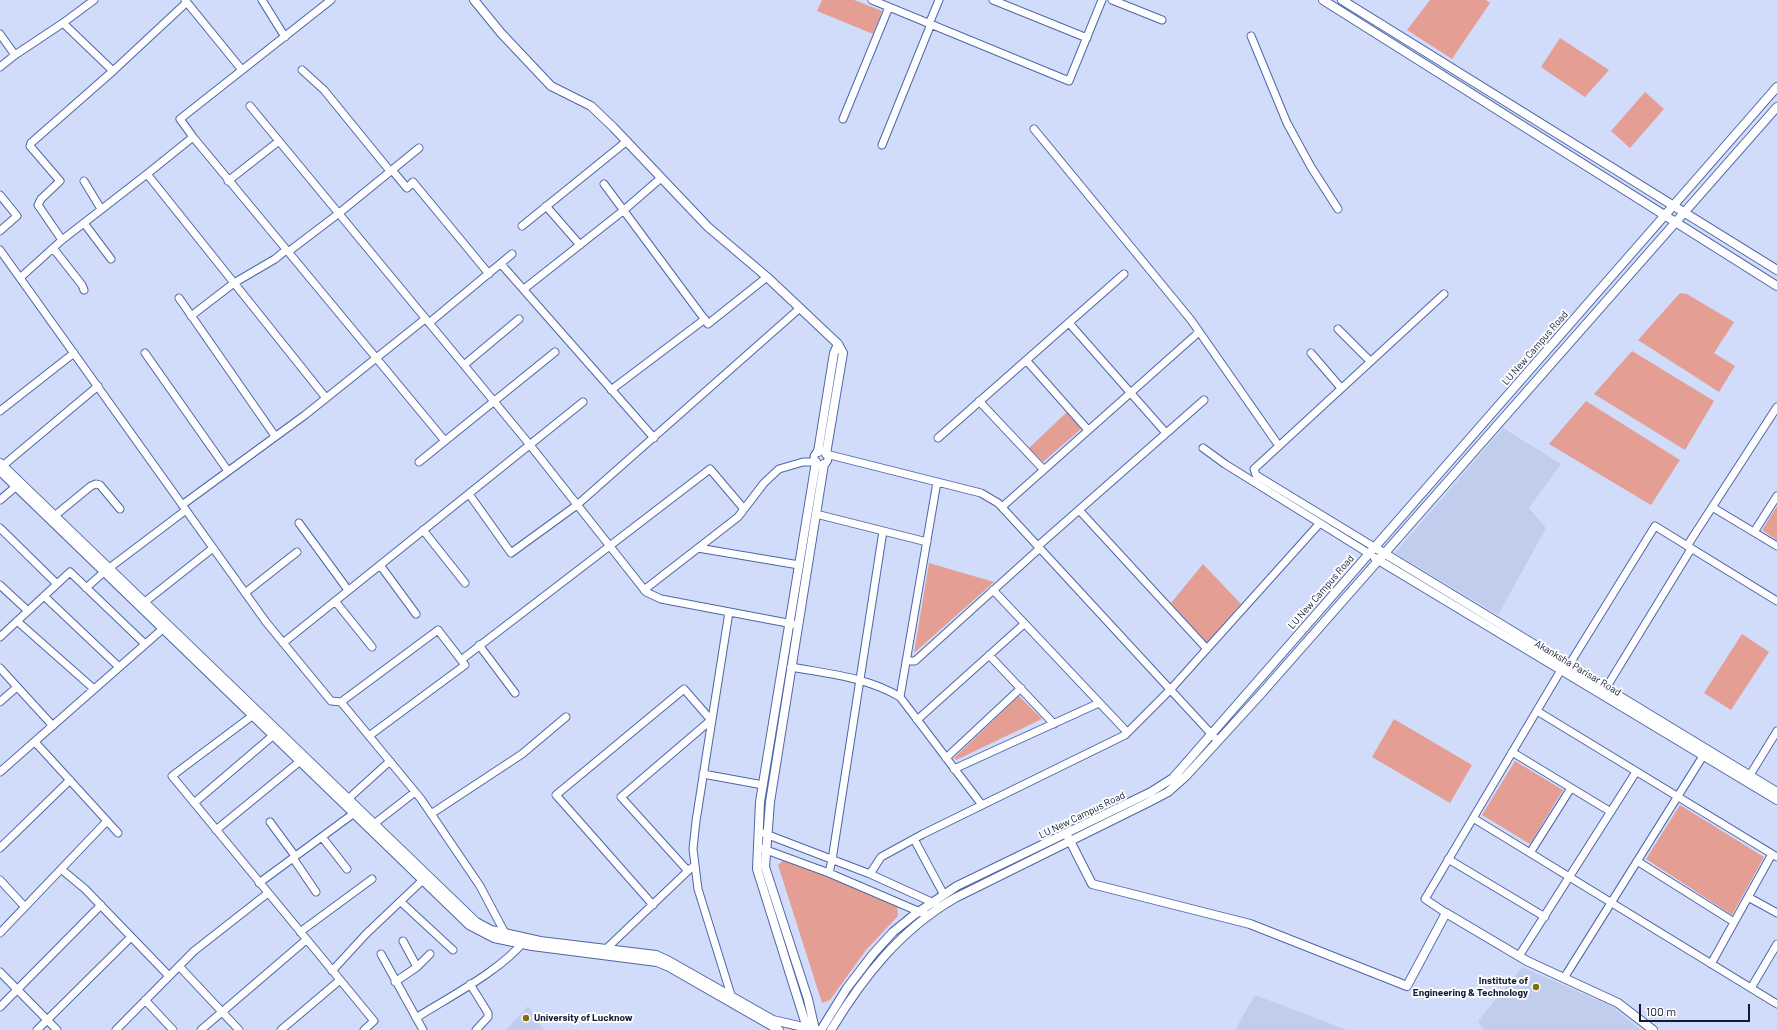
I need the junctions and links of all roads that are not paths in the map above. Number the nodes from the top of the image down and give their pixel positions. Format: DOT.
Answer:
graph roads {
  1 [pos="262,0"];
  2 [pos="331,0"];
  3 [pos="474,0"];
  4 [pos="872,0"];
  5 [pos="939,0"];
  6 [pos="993,0"];
  7 [pos="1102,0"];
  8 [pos="1112,0"];
  9 [pos="1323,0"];
  10 [pos="1342,0"];
  11 [pos="91,1"];
  12 [pos="185,2"];
  13 [pos="889,7"];
  14 [pos="1162,20"];
  15 [pos="63,23"];
  16 [pos="930,24"];
  17 [pos="0,34"];
  18 [pos="1251,36"];
  19 [pos="285,37"];
  20 [pos="1086,38"];
  21 [pos="15,55"];
  22 [pos="0,67"];
  23 [pos="242,70"];
  24 [pos="302,70"];
  25 [pos="113,71"];
  26 [pos="1471,80"];
  27 [pos="1777,87"];
  28 [pos="1465,88"];
  29 [pos="250,106"];
  30 [pos="1777,107"];
  31 [pos="843,119"];
  32 [pos="1034,129"];
  33 [pos="192,137"];
  34 [pos="279,141"];
  35 [pos="627,141"];
  36 [pos="882,145"];
  37 [pos="419,148"];
  38 [pos="391,170"];
  39 [pos="148,174"];
  40 [pos="661,178"];
  41 [pos="84,181"];
  42 [pos="228,181"];
  43 [pos="604,184"];
  44 [pos="0,195"];
  45 [pos="546,206"];
  46 [pos="1674,206"];
  47 [pos="101,209"];
  48 [pos="1338,209"];
  49 [pos="624,210"];
  50 [pos="1684,212"];
  51 [pos="338,214"];
  52 [pos="1666,215"];
  53 [pos="1676,222"];
  54 [pos="84,223"];
  55 [pos="522,226"];
  56 [pos="0,230"];
  57 [pos="62,240"];
  58 [pos="580,244"];
  59 [pos="53,248"];
  60 [pos="0,250"];
  61 [pos="287,251"];
  62 [pos="512,254"];
  63 [pos="111,259"];
  64 [pos="501,264"];
  65 [pos="1777,270"];
  66 [pos="489,274"];
  67 [pos="1124,274"];
  68 [pos="21,277"];
  69 [pos="767,277"];
  70 [pos="234,283"];
  71 [pos="1777,286"];
  72 [pos="524,289"];
  73 [pos="84,290"];
  74 [pos="1444,294"];
  75 [pos="179,298"];
  76 [pos="800,308"];
  77 [pos="191,316"];
  78 [pos="519,319"];
  79 [pos="705,319"];
  80 [pos="427,321"];
  81 [pos="1069,323"];
  82 [pos="1338,329"];
  83 [pos="1199,332"];
  84 [pos="838,344"];
  85 [pos="74,352"];
  86 [pos="555,352"];
  87 [pos="145,353"];
  88 [pos="1311,353"];
  89 [pos="376,358"];
  90 [pos="1026,360"];
  91 [pos="1370,361"];
  92 [pos="464,365"];
  93 [pos="98,386"];
  94 [pos="1341,388"];
  95 [pos="611,390"];
  96 [pos="1130,392"];
  97 [pos="326,398"];
  98 [pos="1204,400"];
  99 [pos="494,401"];
  100 [pos="979,401"];
  101 [pos="584,402"];
  102 [pos="1777,407"];
  103 [pos="0,411"];
  104 [pos="1088,430"];
  105 [pos="1166,433"];
  106 [pos="275,436"];
  107 [pos="654,438"];
  108 [pos="938,438"];
  109 [pos="445,441"];
  110 [pos="530,445"];
  111 [pos="1279,446"];
  112 [pos="1203,448"];
  113 [pos="818,452"];
  114 [pos="826,454"];
  115 [pos="419,462"];
  116 [pos="820,463"];
  117 [pos="1,467"];
  118 [pos="1044,470"];
  119 [pos="228,471"];
  120 [pos="937,482"];
  121 [pos="18,484"];
  122 [pos="469,494"];
  123 [pos="1777,496"];
  124 [pos="0,500"];
  125 [pos="577,505"];
  126 [pos="184,507"];
  127 [pos="1002,507"];
  128 [pos="1712,507"];
  129 [pos="120,509"];
  130 [pos="744,509"];
  131 [pos="1079,510"];
  132 [pos="816,514"];
  133 [pos="53,518"];
  134 [pos="299,523"];
  135 [pos="1320,523"];
  136 [pos="0,528"];
  137 [pos="423,530"];
  138 [pos="883,531"];
  139 [pos="1754,532"];
  140 [pos="927,542"];
  141 [pos="609,545"];
  142 [pos="1777,546"];
  143 [pos="1039,547"];
  144 [pos="1374,547"];
  145 [pos="1689,547"];
  146 [pos="213,548"];
  147 [pos="698,548"];
  148 [pos="297,552"];
  149 [pos="1368,553"];
  150 [pos="1385,553"];
  151 [pos="1379,560"];
  152 [pos="380,565"];
  153 [pos="799,565"];
  154 [pos="107,570"];
  155 [pos="465,583"];
  156 [pos="57,584"];
  157 [pos="0,585"];
  158 [pos="86,588"];
  159 [pos="348,590"];
  160 [pos="644,590"];
  161 [pos="993,590"];
  162 [pos="245,593"];
  163 [pos="44,596"];
  164 [pos="335,601"];
  165 [pos="1777,601"];
  166 [pos="141,604"];
  167 [pos="28,611"];
  168 [pos="729,612"];
  169 [pos="416,614"];
  170 [pos="17,621"];
  171 [pos="790,623"];
  172 [pos="1024,624"];
  173 [pos="798,625"];
  174 [pos="165,627"];
  175 [pos="0,637"];
  176 [pos="283,643"];
  177 [pos="145,644"];
  178 [pos="479,645"];
  179 [pos="372,648"];
  180 [pos="1207,649"];
  181 [pos="989,655"];
  182 [pos="461,660"];
  183 [pos="906,661"];
  184 [pos="1569,665"];
  185 [pos="119,667"];
  186 [pos="791,667"];
  187 [pos="0,668"];
  188 [pos="1561,670"];
  189 [pos="860,679"];
  190 [pos="17,687"];
  191 [pos="1020,688"];
  192 [pos="1606,688"];
  193 [pos="94,689"];
  194 [pos="1170,690"];
  195 [pos="515,693"];
  196 [pos="900,697"];
  197 [pos="0,702"];
  198 [pos="341,702"];
  199 [pos="1099,703"];
  200 [pos="1537,711"];
  201 [pos="255,714"];
  202 [pos="566,717"];
  203 [pos="711,720"];
  204 [pos="917,720"];
  205 [pos="1054,724"];
  206 [pos="53,726"];
  207 [pos="1777,731"];
  208 [pos="1127,732"];
  209 [pos="276,734"];
  210 [pos="1211,734"];
  211 [pos="369,736"];
  212 [pos="1218,741"];
  213 [pos="35,742"];
  214 [pos="1512,752"];
  215 [pos="1707,754"];
  216 [pos="946,758"];
  217 [pos="302,759"];
  218 [pos="390,761"];
  219 [pos="954,769"];
  220 [pos="0,772"];
  221 [pos="1636,772"];
  222 [pos="703,774"];
  223 [pos="1750,775"];
  224 [pos="70,780"];
  225 [pos="763,785"];
  226 [pos="1571,788"];
  227 [pos="415,792"];
  228 [pos="1777,792"];
  229 [pos="1678,797"];
  230 [pos="348,799"];
  231 [pos="1777,800"];
  232 [pos="194,803"];
  233 [pos="982,805"];
  234 [pos="356,812"];
  235 [pos="1611,812"];
  236 [pos="431,814"];
  237 [pos="1473,818"];
  238 [pos="107,821"];
  239 [pos="270,822"];
  240 [pos="374,824"];
  241 [pos="216,830"];
  242 [pos="759,831"];
  243 [pos="118,833"];
  244 [pos="768,835"];
  245 [pos="322,837"];
  246 [pos="1068,838"];
  247 [pos="914,839"];
  248 [pos="0,848"];
  249 [pos="762,848"];
  250 [pos="1530,853"];
  251 [pos="1774,856"];
  252 [pos="294,857"];
  253 [pos="1448,859"];
  254 [pos="832,860"];
  255 [pos="1637,861"];
  256 [pos="695,865"];
  257 [pos="61,869"];
  258 [pos="347,869"];
  259 [pos="688,871"];
  260 [pos="828,873"];
  261 [pos="870,874"];
  262 [pos="1570,877"];
  263 [pos="425,878"];
  264 [pos="372,879"];
  265 [pos="0,880"];
  266 [pos="259,883"];
  267 [pos="316,892"];
  268 [pos="268,893"];
  269 [pos="944,895"];
  270 [pos="1748,897"];
  271 [pos="401,902"];
  272 [pos="933,902"];
  273 [pos="1611,902"];
  274 [pos="101,905"];
  275 [pos="653,905"];
  276 [pos="941,906"];
  277 [pos="25,907"];
  278 [pos="1446,913"];
  279 [pos="923,914"];
  280 [pos="1777,914"];
  281 [pos="1545,917"];
  282 [pos="1734,922"];
  283 [pos="300,932"];
  284 [pos="0,933"];
  285 [pos="506,935"];
  286 [pos="131,937"];
  287 [pos="306,940"];
  288 [pos="403,941"];
  289 [pos="525,941"];
  290 [pos="1777,944"];
  291 [pos="574,948"];
  292 [pos="606,949"];
  293 [pos="453,950"];
  294 [pos="381,954"];
  295 [pos="430,954"];
  296 [pos="1520,956"];
  297 [pos="670,964"];
  298 [pos="1711,964"];
  299 [pos="179,966"];
  300 [pos="417,967"];
  301 [pos="332,971"];
  302 [pos="0,972"];
  303 [pos="169,976"];
  304 [pos="1564,978"];
  305 [pos="340,980"];
  306 [pos="395,982"];
  307 [pos="470,984"];
  308 [pos="1751,988"];
  309 [pos="17,990"];
  310 [pos="731,995"];
  311 [pos="145,1000"];
  312 [pos="1777,1004"];
  313 [pos="0,1007"];
  314 [pos="221,1012"];
  315 [pos="416,1018"];
  316 [pos="47,1020"];
  317 [pos="786,1027"];
  318 [pos="368,1029"];
  319 [pos="813,1029"];
  320 [pos="37,1030"];
  321 [pos="57,1030"];
  322 [pos="116,1030"];
  323 [pos="173,1030"];
  324 [pos="201,1030"];
  325 [pos="239,1030"];
  326 [pos="281,1030"];
  327 [pos="423,1030"];
  328 [pos="476,1030"];
  329 [pos="780,1030"];
  330 [pos="821,1030"];
  331 [pos="831,1030"];
  332 [pos="1653,1030"];
  1 -- 19 [label="street"];
  2 -- 19 [label="street"];
  3 -- 35 [label="street"];
  4 -- 13 [label="street"];
  5 -- 16 [label="street"];
  6 -- 20 [label="street"];
  7 -- 20 [label="street"];
  8 -- 14 [label="street"];
  9 -- 28 [label="street"];
  10 -- 26 [label="street"];
  11 -- 15 [label="street"];
  12 -- 23 [label="street"];
  12 -- 25 [label="street"];
  13 -- 16 [label="street"];
  13 -- 31 [label="street"];
  15 -- 21 [label="street"];
  15 -- 25 [label="street"];
  16 -- 20 [label="street"];
  16 -- 36 [label="street"];
  17 -- 21 [label="street"];
  18 -- 48 [label="street"];
  19 -- 23 [label="street"];
  21 -- 22 [label="street"];
  23 -- 33 [label="street"];
  24 -- 38 [label="street"];
  25 -- 57 [label="street"];
  26 -- 28 [label="street"];
  26 -- 46 [label="street"];
  27 -- 46 [label="street, LU New Campus Road"];
  28 -- 52 [label="street"];
  29 -- 34 [label="street"];
  30 -- 50 [label="street, LU New Campus Road"];
  32 -- 83 [label="street"];
  33 -- 39 [label="street"];
  33 -- 42 [label="street"];
  34 -- 42 [label="street"];
  34 -- 51 [label="street"];
  35 -- 40 [label="street"];
  35 -- 45 [label="street"];
  37 -- 38 [label="street"];
  38 -- 51 [label="street"];
  38 -- 66 [label="street"];
  39 -- 47 [label="street"];
  39 -- 70 [label="street"];
  40 -- 49 [label="street"];
  40 -- 69 [label="street"];
  41 -- 47 [label="street"];
  42 -- 61 [label="street"];
  43 -- 49 [label="street"];
  44 -- 56 [label="street"];
  45 -- 55 [label="street"];
  45 -- 58 [label="street"];
  46 -- 50 [label="street"];
  46 -- 52 [label="street, LU New Campus Road"];
  47 -- 54 [label="street"];
  49 -- 58 [label="street"];
  49 -- 79 [label="street"];
  50 -- 53 [label="street, LU New Campus Road"];
  50 -- 65 [label="street"];
  51 -- 61 [label="street"];
  51 -- 80 [label="street"];
  52 -- 53 [label="street"];
  52 -- 144 [label="street, LU New Campus Road"];
  53 -- 71 [label="street"];
  53 -- 150 [label="street, LU New Campus Road"];
  54 -- 57 [label="street"];
  54 -- 63 [label="street"];
  57 -- 59 [label="street"];
  58 -- 72 [label="street"];
  59 -- 68 [label="street"];
  59 -- 73 [label="street"];
  60 -- 68 [label="street"];
  61 -- 70 [label="street"];
  61 -- 89 [label="street"];
  62 -- 64 [label="street"];
  64 -- 66 [label="street"];
  64 -- 72 [label="street"];
  66 -- 80 [label="street"];
  67 -- 81 [label="street"];
  68 -- 85 [label="street"];
  69 -- 76 [label="street"];
  69 -- 79 [label="street"];
  70 -- 77 [label="street"];
  70 -- 97 [label="street"];
  72 -- 95 [label="street"];
  74 -- 91 [label="street"];
  75 -- 77 [label="street"];
  76 -- 84 [label="street"];
  76 -- 107 [label="street"];
  77 -- 106 [label="street"];
  78 -- 92 [label="street"];
  79 -- 95 [label="street"];
  80 -- 89 [label="street"];
  80 -- 92 [label="street"];
  81 -- 90 [label="street"];
  81 -- 96 [label="street"];
  82 -- 91 [label="street"];
  83 -- 96 [label="street"];
  83 -- 111 [label="street"];
  84 -- 113 [label="street"];
  84 -- 114 [label="street"];
  85 -- 93 [label="street"];
  85 -- 103 [label="street"];
  86 -- 99 [label="street"];
  87 -- 119 [label="street"];
  88 -- 94 [label="street"];
  89 -- 97 [label="street"];
  89 -- 109 [label="street"];
  90 -- 100 [label="street"];
  90 -- 104 [label="street"];
  91 -- 94 [label="street"];
  92 -- 99 [label="street"];
  93 -- 117 [label="street"];
  93 -- 126 [label="street"];
  94 -- 111 [label="street"];
  95 -- 107 [label="street"];
  96 -- 104 [label="street"];
  96 -- 105 [label="street"];
  97 -- 106 [label="street"];
  98 -- 105 [label="street"];
  99 -- 109 [label="street"];
  99 -- 110 [label="street"];
  100 -- 108 [label="street"];
  100 -- 118 [label="street"];
  101 -- 110 [label="street"];
  102 -- 128 [label="street"];
  104 -- 118 [label="street"];
  105 -- 131 [label="street"];
  106 -- 119 [label="street"];
  107 -- 125 [label="street"];
  109 -- 115 [label="street"];
  110 -- 122 [label="street"];
  110 -- 125 [label="street"];
  111 -- 144 [label="street"];
  112 -- 135 [label="street"];
  113 -- 114 [label="street"];
  113 -- 116 [label="street"];
  114 -- 116 [label="street"];
  114 -- 120 [label="street"];
  116 -- 130 [label="street"];
  116 -- 132 [label="street"];
  116 -- 153 [label="street"];
  117 -- 121 [label="street"];
  118 -- 127 [label="street"];
  119 -- 126 [label="street"];
  120 -- 127 [label="street"];
  120 -- 140 [label="street"];
  121 -- 124 [label="street"];
  121 -- 133 [label="street"];
  122 -- 125 [label="street"];
  122 -- 137 [label="street"];
  123 -- 139 [label="street"];
  125 -- 141 [label="street"];
  126 -- 146 [label="street"];
  126 -- 154 [label="street"];
  127 -- 143 [label="street"];
  128 -- 139 [label="street"];
  128 -- 145 [label="street"];
  129 -- 133 [label="street"];
  130 -- 141 [label="street"];
  130 -- 147 [label="street"];
  131 -- 143 [label="street"];
  131 -- 180 [label="street"];
  132 -- 138 [label="street"];
  132 -- 173 [label="street"];
  133 -- 154 [label="street"];
  134 -- 159 [label="street"];
  135 -- 149 [label="street"];
  135 -- 180 [label="street"];
  136 -- 156 [label="street"];
  137 -- 152 [label="street"];
  137 -- 155 [label="street"];
  138 -- 140 [label="street"];
  138 -- 189 [label="street"];
  139 -- 142 [label="street"];
  140 -- 183 [label="street"];
  141 -- 160 [label="street"];
  141 -- 178 [label="street"];
  143 -- 161 [label="street"];
  143 -- 194 [label="street"];
  144 -- 149 [label="street, LU New Campus Road"];
  144 -- 150 [label="street, Akanksha Parisar Road"];
  145 -- 165 [label="street"];
  145 -- 184 [label="street"];
  145 -- 192 [label="street"];
  146 -- 162 [label="street"];
  146 -- 166 [label="street"];
  147 -- 153 [label="street"];
  147 -- 160 [label="street"];
  148 -- 162 [label="street"];
  149 -- 151 [label="street, Akanksha Parisar Road"];
  149 -- 210 [label="street, LU New Campus Road"];
  150 -- 151 [label="street, LU New Campus Road"];
  150 -- 184 [label="street, Akanksha Parisar Road"];
  151 -- 188 [label="street, Akanksha Parisar Road"];
  151 -- 212 [label="street, LU New Campus Road"];
  152 -- 159 [label="street"];
  152 -- 169 [label="street"];
  153 -- 171 [label="street"];
  154 -- 158 [label="street"];
  154 -- 166 [label="street"];
  156 -- 158 [label="street"];
  156 -- 163 [label="street"];
  157 -- 167 [label="street"];
  158 -- 177 [label="street"];
  159 -- 164 [label="street"];
  160 -- 168 [label="street"];
  161 -- 172 [label="street"];
  161 -- 183 [label="street"];
  162 -- 176 [label="street"];
  163 -- 167 [label="street"];
  163 -- 185 [label="street"];
  164 -- 176 [label="street"];
  164 -- 179 [label="street"];
  166 -- 174 [label="street"];
  167 -- 170 [label="street"];
  168 -- 171 [label="street"];
  168 -- 203 [label="street"];
  170 -- 175 [label="street"];
  170 -- 193 [label="street"];
  171 -- 173 [label="street"];
  171 -- 225 [label="street"];
  172 -- 181 [label="street"];
  172 -- 199 [label="street"];
  173 -- 186 [label="street"];
  174 -- 177 [label="street"];
  174 -- 201 [label="street"];
  176 -- 198 [label="street"];
  177 -- 185 [label="street"];
  178 -- 182 [label="street"];
  178 -- 195 [label="street"];
  180 -- 194 [label="street"];
  181 -- 191 [label="street"];
  181 -- 204 [label="street"];
  182 -- 198 [label="street"];
  182 -- 211 [label="street"];
  183 -- 196 [label="street"];
  184 -- 188 [label="street"];
  184 -- 192 [label="street, Akanksha Parisar Road"];
  185 -- 193 [label="street"];
  186 -- 189 [label="street"];
  186 -- 244 [label="street"];
  187 -- 190 [label="street"];
  188 -- 200 [label="street"];
  188 -- 215 [label="street, Akanksha Parisar Road"];
  189 -- 196 [label="street"];
  189 -- 254 [label="street"];
  190 -- 197 [label="street"];
  190 -- 206 [label="street"];
  191 -- 205 [label="street"];
  191 -- 216 [label="street"];
  192 -- 215 [label="street, Akanksha Parisar Road"];
  193 -- 206 [label="street"];
  194 -- 208 [label="street"];
  194 -- 210 [label="street"];
  196 -- 204 [label="street"];
  198 -- 211 [label="street"];
  199 -- 205 [label="street"];
  199 -- 208 [label="street"];
  200 -- 214 [label="street"];
  200 -- 221 [label="street"];
  201 -- 209 [label="street"];
  201 -- 232 [label="street"];
  202 -- 236 [label="street"];
  203 -- 222 [label="street"];
  203 -- 259 [label="street"];
  203 -- 275 [label="street"];
  204 -- 216 [label="street"];
  205 -- 219 [label="street"];
  206 -- 213 [label="street"];
  207 -- 223 [label="street"];
  208 -- 233 [label="street"];
  209 -- 217 [label="street"];
  209 -- 232 [label="street"];
  210 -- 212 [label="street"];
  210 -- 246 [label="street, LU New Campus Road"];
  211 -- 218 [label="street"];
  212 -- 246 [label="street, LU New Campus Road"];
  213 -- 220 [label="street"];
  213 -- 224 [label="street"];
  214 -- 226 [label="street"];
  214 -- 237 [label="street"];
  215 -- 223 [label="street, Akanksha Parisar Road"];
  215 -- 229 [label="street"];
  215 -- 231 [label="street, Akanksha Parisar Road"];
  216 -- 219 [label="street"];
  217 -- 230 [label="street"];
  217 -- 234 [label="street"];
  217 -- 241 [label="street"];
  218 -- 227 [label="street"];
  218 -- 230 [label="street"];
  219 -- 233 [label="street"];
  221 -- 229 [label="street"];
  221 -- 235 [label="street"];
  222 -- 225 [label="street"];
  222 -- 256 [label="street"];
  223 -- 228 [label="street, Akanksha Parisar Road"];
  224 -- 238 [label="street"];
  224 -- 248 [label="street"];
  225 -- 242 [label="street"];
  226 -- 235 [label="street"];
  226 -- 250 [label="street"];
  227 -- 236 [label="street"];
  227 -- 240 [label="street"];
  229 -- 251 [label="street"];
  229 -- 255 [label="street"];
  230 -- 234 [label="street"];
  232 -- 241 [label="street"];
  233 -- 247 [label="street"];
  234 -- 240 [label="street"];
  234 -- 245 [label="street"];
  234 -- 263 [label="street"];
  235 -- 262 [label="street"];
  236 -- 285 [label="street"];
  237 -- 250 [label="street"];
  237 -- 253 [label="street"];
  238 -- 243 [label="street"];
  238 -- 257 [label="street"];
  239 -- 252 [label="street"];
  240 -- 263 [label="street"];
  241 -- 266 [label="street"];
  242 -- 244 [label="street"];
  242 -- 249 [label="street"];
  244 -- 249 [label="street"];
  244 -- 254 [label="street"];
  245 -- 252 [label="street"];
  245 -- 258 [label="street"];
  246 -- 269 [label="street, LU New Campus Road"];
  246 -- 276 [label="street, LU New Campus Road"];
  246 -- 278 [label="street"];
  247 -- 261 [label="street"];
  247 -- 269 [label="street"];
  249 -- 260 [label="street"];
  249 -- 319 [label="street"];
  250 -- 262 [label="street"];
  251 -- 270 [label="street"];
  252 -- 266 [label="street"];
  252 -- 267 [label="street"];
  253 -- 278 [label="street"];
  253 -- 281 [label="street"];
  254 -- 260 [label="street"];
  254 -- 261 [label="street"];
  255 -- 273 [label="street"];
  255 -- 282 [label="street"];
  256 -- 259 [label="street"];
  256 -- 310 [label="street"];
  257 -- 274 [label="street"];
  257 -- 277 [label="street"];
  259 -- 275 [label="street"];
  260 -- 279 [label="street"];
  261 -- 272 [label="street"];
  262 -- 273 [label="street"];
  262 -- 281 [label="street"];
  263 -- 271 [label="street"];
  263 -- 285 [label="street"];
  263 -- 289 [label="street"];
  264 -- 283 [label="street"];
  265 -- 277 [label="street"];
  266 -- 268 [label="street"];
  268 -- 283 [label="street"];
  268 -- 299 [label="street"];
  269 -- 272 [label="street, LU New Campus Road"];
  270 -- 280 [label="street"];
  270 -- 282 [label="street"];
  271 -- 293 [label="street"];
  271 -- 301 [label="street"];
  272 -- 276 [label="street"];
  272 -- 279 [label="street, LU New Campus Road"];
  273 -- 298 [label="street"];
  273 -- 304 [label="street"];
  274 -- 286 [label="street"];
  274 -- 309 [label="street"];
  275 -- 292 [label="street"];
  276 -- 279 [label="street, LU New Campus Road"];
  277 -- 284 [label="street"];
  278 -- 296 [label="street"];
  279 -- 330 [label="street, LU New Campus Road"];
  279 -- 331 [label="street, LU New Campus Road"];
  281 -- 296 [label="street"];
  282 -- 298 [label="street"];
  283 -- 287 [label="street"];
  285 -- 289 [label="street"];
  286 -- 303 [label="street"];
  286 -- 316 [label="street"];
  287 -- 301 [label="street"];
  287 -- 314 [label="street"];
  288 -- 300 [label="street"];
  289 -- 291 [label="street"];
  289 -- 307 [label="street"];
  290 -- 308 [label="street"];
  291 -- 292 [label="street"];
  291 -- 297 [label="street"];
  292 -- 297 [label="street"];
  294 -- 306 [label="street"];
  295 -- 300 [label="street"];
  296 -- 304 [label="street"];
  297 -- 310 [label="street"];
  297 -- 329 [label="street"];
  298 -- 308 [label="street"];
  299 -- 303 [label="street"];
  299 -- 314 [label="street"];
  300 -- 306 [label="street"];
  301 -- 305 [label="street"];
  302 -- 309 [label="street"];
  303 -- 311 [label="street"];
  304 -- 332 [label="street"];
  305 -- 318 [label="street"];
  305 -- 326 [label="street"];
  306 -- 315 [label="street"];
  307 -- 315 [label="street"];
  307 -- 328 [label="street"];
  308 -- 312 [label="street"];
  309 -- 313 [label="street"];
  309 -- 316 [label="street"];
  310 -- 317 [label="street"];
  311 -- 322 [label="street"];
  311 -- 323 [label="street"];
  314 -- 324 [label="street"];
  314 -- 325 [label="street"];
  315 -- 327 [label="street"];
  316 -- 320 [label="street"];
  316 -- 321 [label="street"];
  317 -- 319 [label="street"];
}
